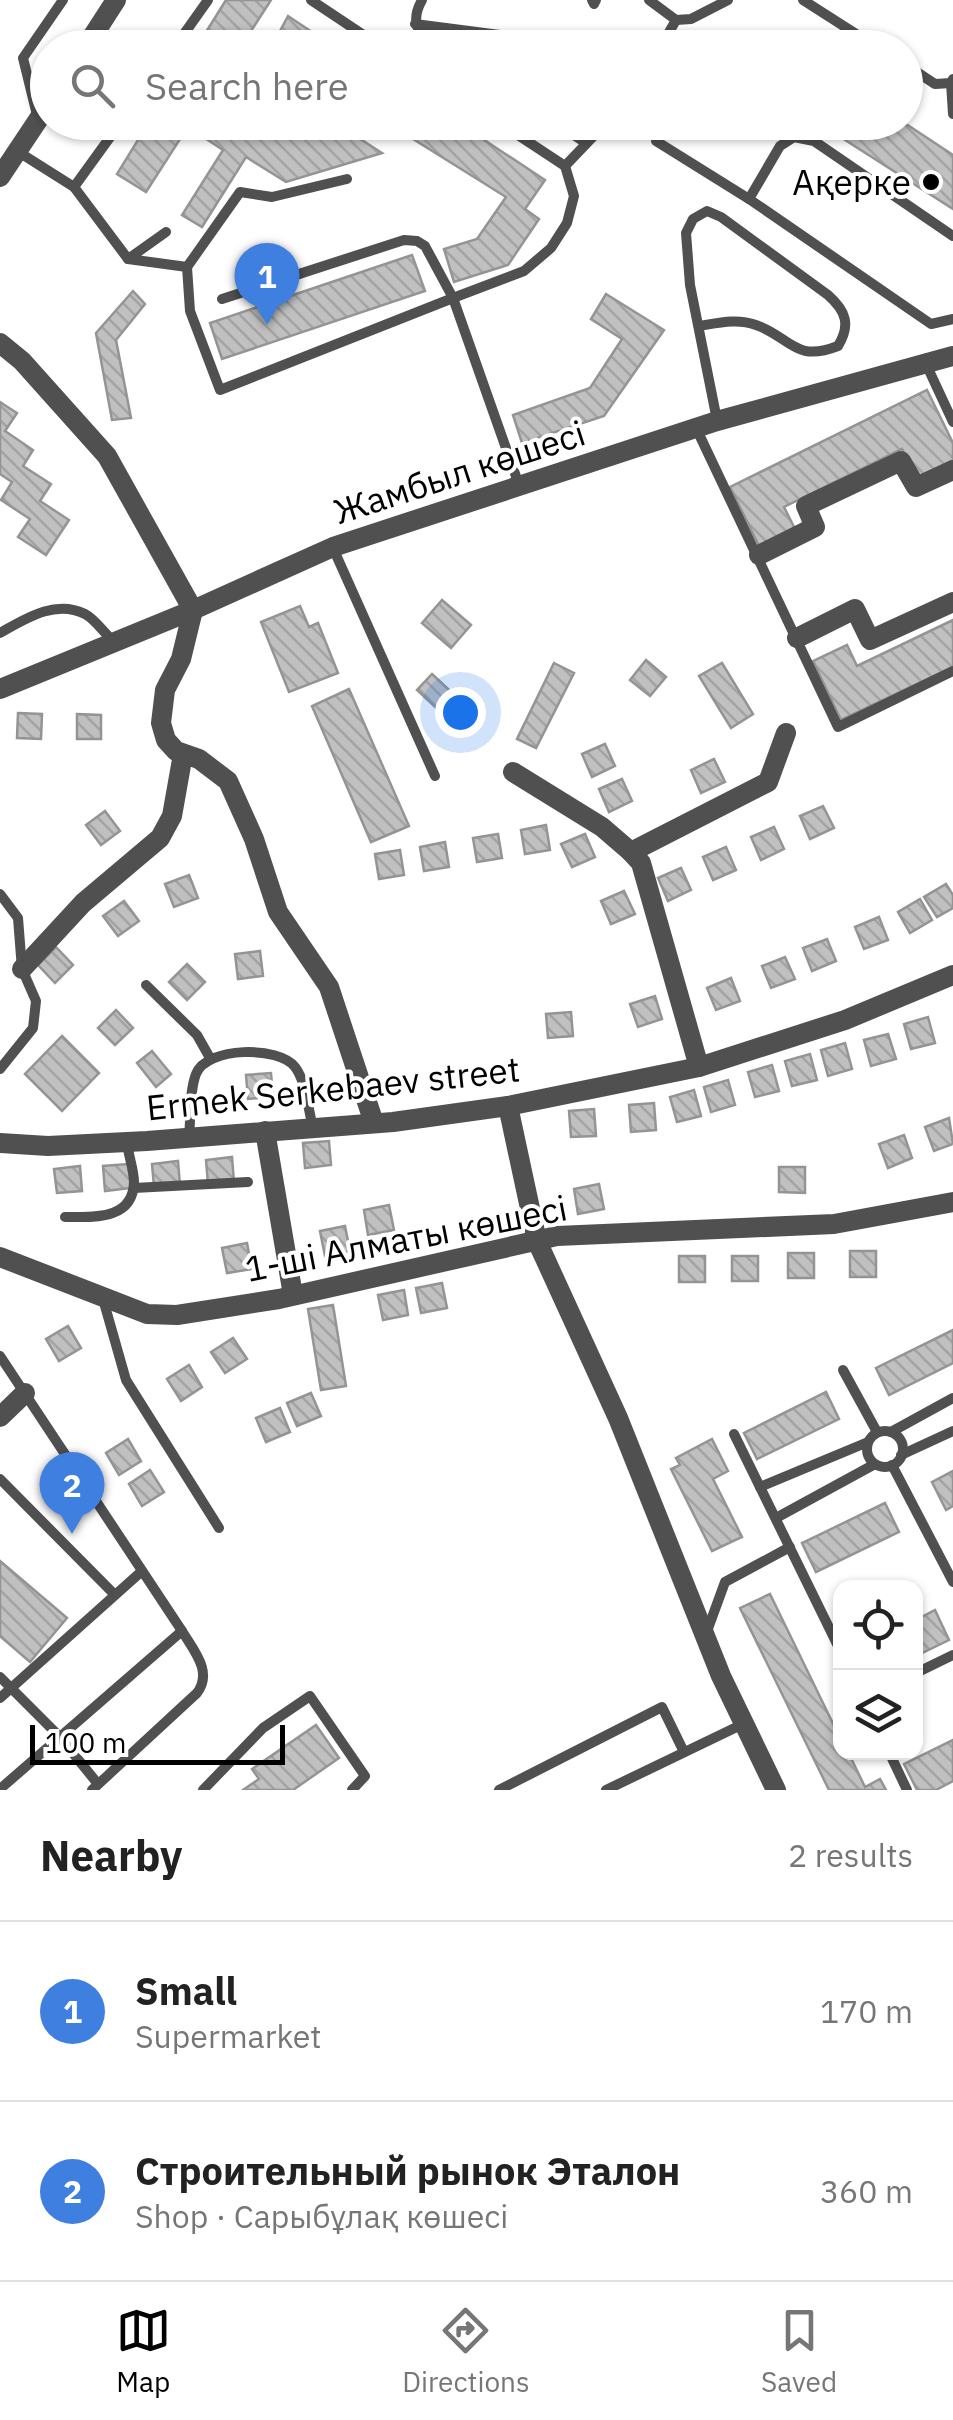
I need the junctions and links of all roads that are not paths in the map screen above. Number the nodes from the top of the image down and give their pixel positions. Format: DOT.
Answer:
graph roads {
  1 [pos="64,0"];
  2 [pos="116,0"];
  3 [pos="208,0"];
  4 [pos="311,0"];
  5 [pos="422,0"];
  6 [pos="649,0"];
  7 [pos="728,0"];
  8 [pos="803,0"];
  9 [pos="676,20"];
  10 [pos="415,24"];
  11 [pos="43,30"];
  12 [pos="97,30"];
  13 [pos="187,30"];
  14 [pos="356,30"];
  15 [pos="419,30"];
  16 [pos="459,30"];
  17 [pos="670,30"];
  18 [pos="850,30"];
  19 [pos="30,48"];
  20 [pos="30,77"];
  21 [pos="923,77"];
  22 [pos="952,81"];
  23 [pos="953,114"];
  24 [pos="30,132"];
  25 [pos="107,140"];
  26 [pos="525,140"];
  27 [pos="581,140"];
  28 [pos="589,140"];
  29 [pos="789,140"];
  30 [pos="809,140"];
  31 [pos="656,141"];
  32 [pos="586,143"];
  33 [pos="17,152"];
  34 [pos="564,166"];
  35 [pos="0,177"];
  36 [pos="347,179"];
  37 [pos="74,187"];
  38 [pos="749,199"];
  39 [pos="166,232"];
  40 [pos="953,236"];
  41 [pos="128,258"];
  42 [pos="187,266"];
  43 [pos="453,298"];
  44 [pos="222,299"];
  45 [pos="953,318"];
  46 [pos="699,326"];
  47 [pos="0,343"];
  48 [pos="953,356"];
  49 [pos="926,364"];
  50 [pos="717,421"];
  51 [pos="953,422"];
  52 [pos="697,430"];
  53 [pos="953,470"];
  54 [pos="519,486"];
  55 [pos="333,547"];
  56 [pos="759,555"];
  57 [pos="953,602"];
  58 [pos="193,610"];
  59 [pos="0,633"];
  60 [pos="797,638"];
  61 [pos="114,642"];
  62 [pos="953,671"];
  63 [pos="0,690"];
  64 [pos="786,733"];
  65 [pos="183,754"];
  66 [pos="513,772"];
  67 [pos="435,776"];
  68 [pos="631,852"];
  69 [pos="0,894"];
  70 [pos="22,969"];
  71 [pos="953,975"];
  72 [pos="146,985"];
  73 [pos="210,1058"];
  74 [pos="699,1067"];
  75 [pos="0,1068"];
  76 [pos="508,1106"];
  77 [pos="374,1123"];
  78 [pos="312,1128"];
  79 [pos="265,1130"];
  80 [pos="188,1138"];
  81 [pos="126,1142"];
  82 [pos="0,1143"];
  83 [pos="248,1182"];
  84 [pos="134,1188"];
  85 [pos="953,1202"];
  86 [pos="65,1217"];
  87 [pos="536,1241"];
  88 [pos="0,1257"];
  89 [pos="293,1296"];
  90 [pos="103,1298"];
  91 [pos="0,1356"];
  92 [pos="842,1370"];
  93 [pos="24,1393"];
  94 [pos="953,1398"];
  95 [pos="0,1417"];
  96 [pos="953,1431"];
  97 [pos="877,1432"];
  98 [pos="891,1432"];
  99 [pos="734,1434"];
  100 [pos="868,1442"];
  101 [pos="902,1455"];
  102 [pos="875,1464"];
  103 [pos="892,1465"];
  104 [pos="0,1478"];
  105 [pos="760,1487"];
  106 [pos="776,1518"];
  107 [pos="218,1528"];
  108 [pos="790,1548"];
  109 [pos="142,1572"];
  110 [pos="953,1582"];
  111 [pos="114,1594"];
  112 [pos="182,1631"];
  113 [pos="706,1634"];
  114 [pos="833,1636"];
  115 [pos="953,1656"];
  116 [pos="923,1670"];
  117 [pos="0,1677"];
  118 [pos="11,1687"];
  119 [pos="0,1698"];
  120 [pos="743,1724"];
  121 [pos="59,1736"];
  122 [pos="684,1752"];
  123 [pos="894,1760"];
  124 [pos="95,1787"];
  125 [pos="0,1788"];
  126 [pos="203,1790"];
  127 [pos="352,1790"];
  128 [pos="499,1790"];
  129 [pos="606,1790"];
  130 [pos="776,1790"];
  131 [pos="907,1790"];
  1 -- 11 [label="lane"];
  2 -- 12 [label="street"];
  3 -- 13 [label="lane"];
  4 -- 14 [label="lane"];
  5 -- 10 [label="lane"];
  6 -- 9 [label="lane"];
  7 -- 9 [label="lane"];
  8 -- 18 [label="lane"];
  9 -- 17 [label="lane"];
  10 -- 15 [label="lane"];
  10 -- 16 [label="lane"];
  19 -- 20 [label="lane"];
  21 -- 22 [label="lane"];
  22 -- 23 [label="lane"];
  24 -- 33 [label="street"];
  25 -- 37 [label="lane"];
  26 -- 34 [label="lane"];
  27 -- 32 [label="lane"];
  28 -- 32 [label="lane"];
  29 -- 38 [label="lane"];
  30 -- 40 [label="lane"];
  31 -- 38 [label="lane"];
  32 -- 34 [label="lane"];
  33 -- 35 [label="street"];
  33 -- 37 [label="lane"];
  34 -- 43 [label="lane"];
  36 -- 42 [label="lane"];
  37 -- 41 [label="lane"];
  38 -- 45 [label="lane"];
  39 -- 41 [label="lane"];
  41 -- 42 [label="lane"];
  42 -- 43 [label="lane"];
  43 -- 44 [label="lane"];
  43 -- 54 [label="lane"];
  46 -- 46 [label="lane"];
  46 -- 50 [label="lane"];
  47 -- 58 [label="street"];
  48 -- 49 [label="street, Жамбыл көшесі"];
  49 -- 50 [label="street, Жамбыл көшесі"];
  49 -- 51 [label="lane"];
  50 -- 52 [label="street, Жамбыл көшесі"];
  52 -- 54 [label="street, Жамбыл көшесі"];
  52 -- 56 [label="lane"];
  53 -- 56 [label="street"];
  54 -- 55 [label="street, Жамбыл көшесі"];
  55 -- 58 [label="street, Жамбыл көшесі"];
  55 -- 67 [label="lane"];
  56 -- 60 [label="lane"];
  57 -- 60 [label="street"];
  58 -- 61 [label="street, Жамбыл көшесі"];
  58 -- 65 [label="street"];
  59 -- 61 [label="lane"];
  60 -- 62 [label="lane"];
  61 -- 63 [label="street, Жамбыл көшесі"];
  64 -- 68 [label="street"];
  65 -- 70 [label="street"];
  65 -- 77 [label="street"];
  66 -- 68 [label="street"];
  68 -- 74 [label="street"];
  69 -- 70 [label="lane"];
  70 -- 75 [label="lane"];
  71 -- 74 [label="street, Ermek Serkebaev street"];
  72 -- 73 [label="lane"];
  73 -- 78 [label="lane"];
  73 -- 80 [label="lane"];
  74 -- 76 [label="street, Ermek Serkebaev street"];
  76 -- 77 [label="street, Ermek Serkebaev street"];
  76 -- 87 [label="street"];
  77 -- 78 [label="street, Ermek Serkebaev street"];
  78 -- 79 [label="street, Ermek Serkebaev street"];
  79 -- 80 [label="street, Ermek Serkebaev street"];
  79 -- 89 [label="street"];
  80 -- 81 [label="street, Ermek Serkebaev street"];
  81 -- 82 [label="street, Ermek Serkebaev street"];
  81 -- 84 [label="lane"];
  83 -- 84 [label="lane"];
  84 -- 86 [label="lane"];
  85 -- 87 [label="street, 1-ші Алматы көшесі"];
  87 -- 89 [label="street, 1-ші Алматы көшесі"];
  87 -- 113 [label="street"];
  88 -- 90 [label="street, 1-ші Алматы көшесі"];
  89 -- 90 [label="street, 1-ші Алматы көшесі"];
  90 -- 107 [label="lane"];
  91 -- 93 [label="lane"];
  92 -- 97 [label="lane"];
  93 -- 95 [label="street"];
  93 -- 109 [label="lane"];
  94 -- 98 [label="lane"];
  96 -- 101 [label="lane"];
  97 -- 98 [label="lane"];
  97 -- 100 [label="lane"];
  98 -- 101 [label="lane"];
  99 -- 105 [label="lane"];
  100 -- 102 [label="lane"];
  100 -- 105 [label="lane"];
  101 -- 103 [label="lane"];
  102 -- 103 [label="lane"];
  102 -- 106 [label="lane"];
  103 -- 110 [label="lane"];
  104 -- 111 [label="lane"];
  105 -- 106 [label="lane"];
  106 -- 108 [label="lane"];
  108 -- 113 [label="lane"];
  108 -- 114 [label="lane"];
  109 -- 111 [label="lane"];
  109 -- 112 [label="lane"];
  111 -- 118 [label="lane"];
  112 -- 121 [label="lane"];
  112 -- 124 [label="lane"];
  113 -- 120 [label="street"];
  115 -- 116 [label="lane"];
  117 -- 118 [label="lane"];
  118 -- 119 [label="lane"];
  118 -- 121 [label="lane"];
  120 -- 122 [label="lane"];
  120 -- 130 [label="street"];
  121 -- 124 [label="lane"];
  121 -- 125 [label="lane"];
  122 -- 128 [label="lane"];
  122 -- 129 [label="lane"];
  123 -- 131 [label="lane"];
  126 -- 127 [label="lane"];
}
